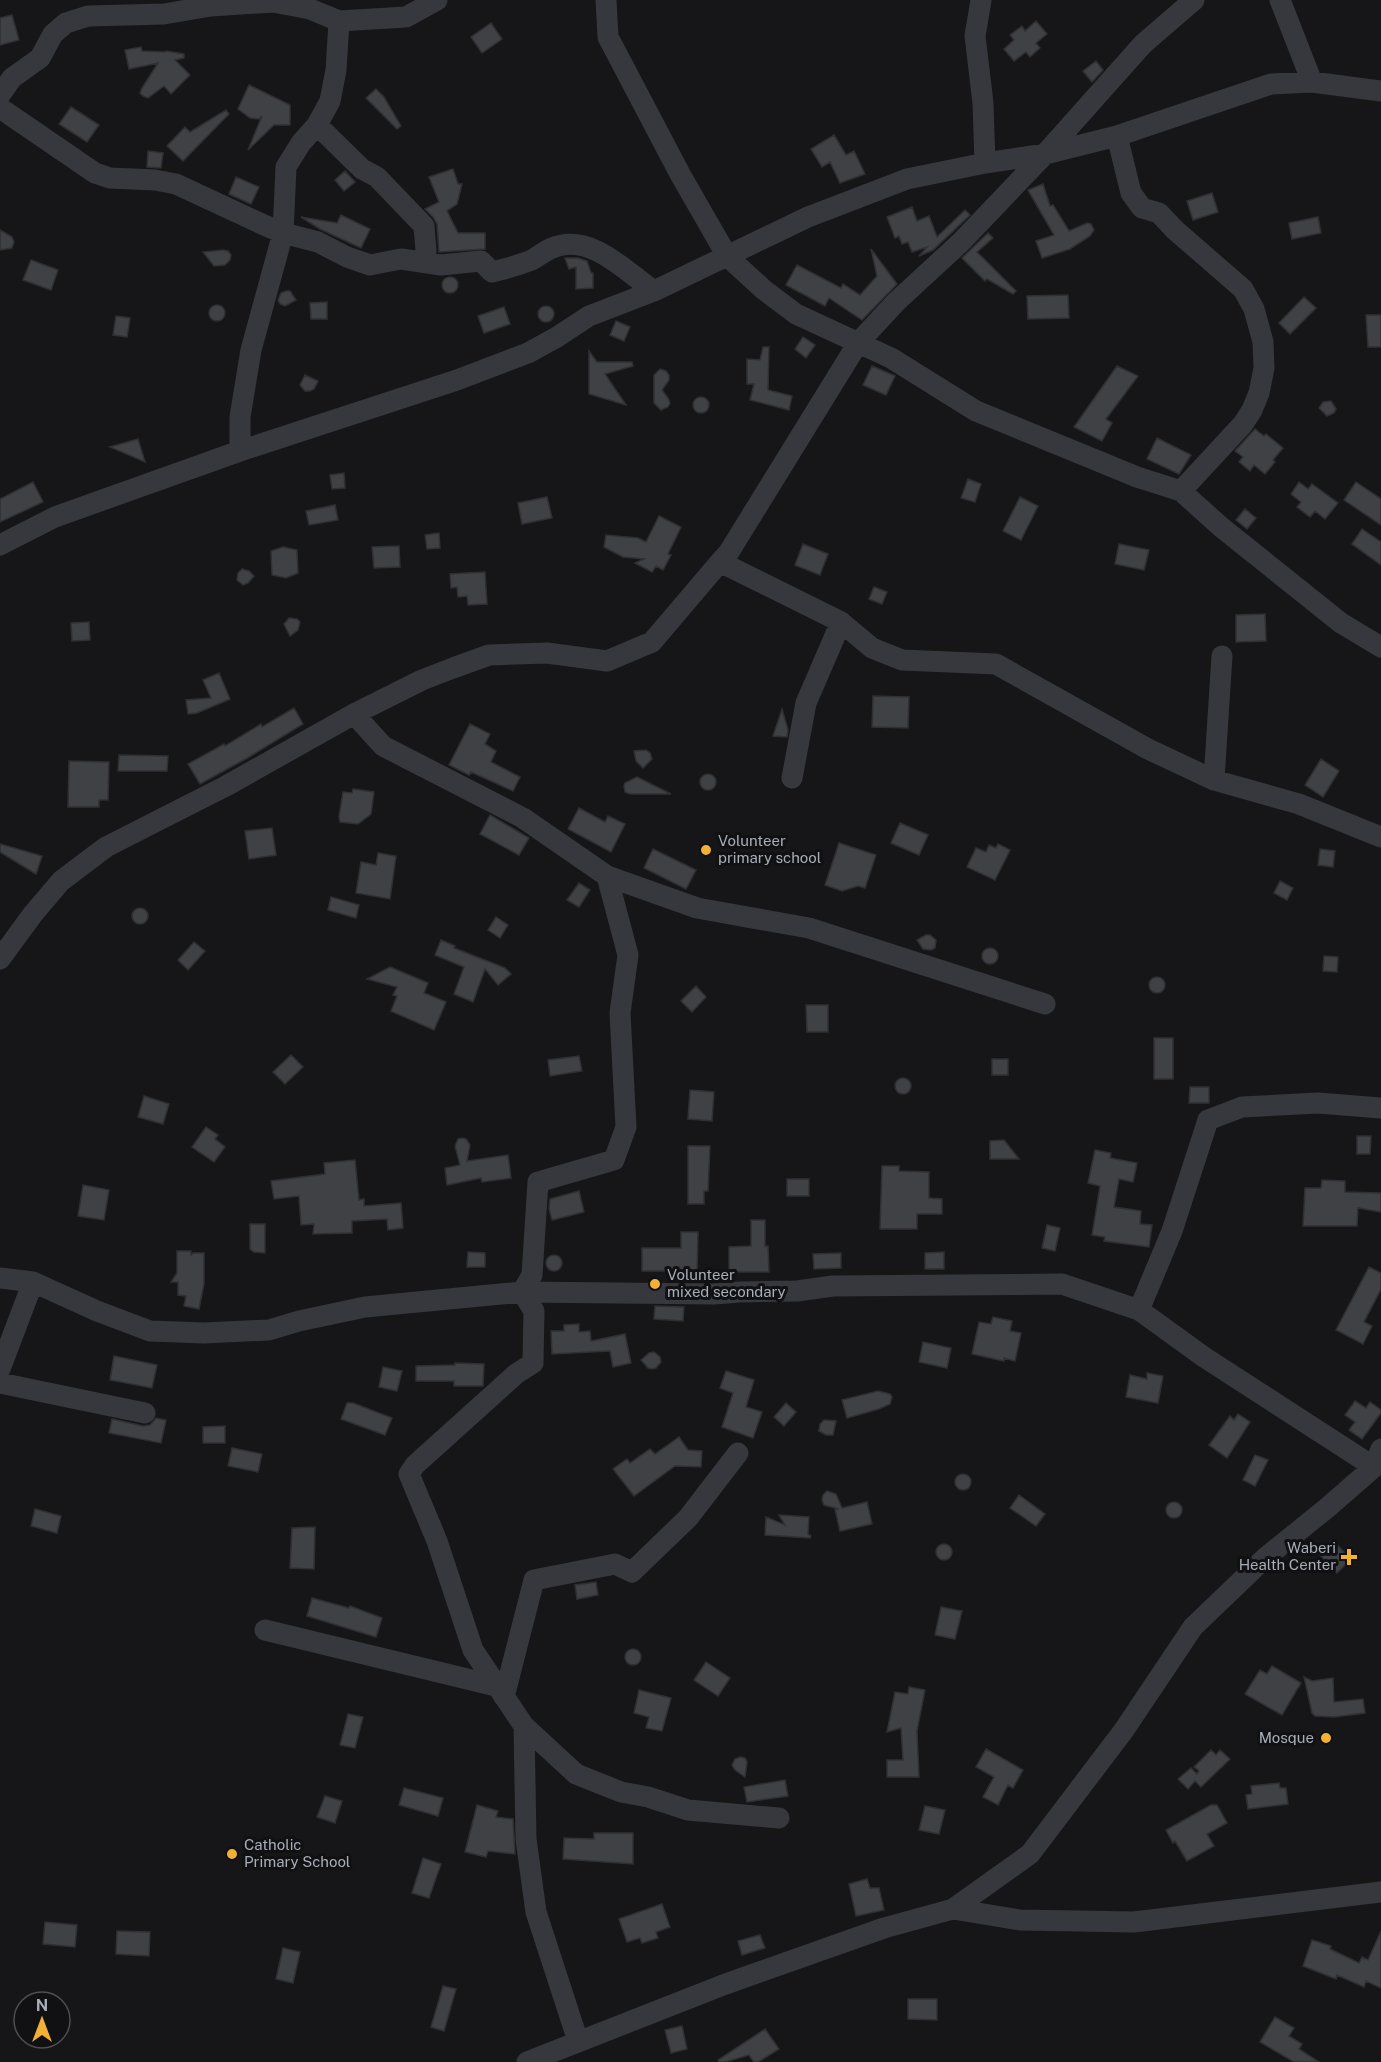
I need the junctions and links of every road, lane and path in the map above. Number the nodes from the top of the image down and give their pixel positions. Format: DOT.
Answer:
graph roads {
  1 [pos="437,0"];
  2 [pos="606,0"];
  3 [pos="981,0"];
  4 [pos="1194,0"];
  5 [pos="1280,0"];
  6 [pos="339,21"];
  7 [pos="1312,82"];
  8 [pos="1381,91"];
  9 [pos="0,95"];
  10 [pos="0,108"];
  11 [pos="317,125"];
  12 [pos="1117,136"];
  13 [pos="1045,154"];
  14 [pos="986,163"];
  15 [pos="283,233"];
  16 [pos="727,256"];
  17 [pos="422,262"];
  18 [pos="654,291"];
  19 [pos="858,343"];
  20 [pos="240,452"];
  21 [pos="1181,491"];
  22 [pos="0,545"];
  23 [pos="720,562"];
  24 [pos="841,622"];
  25 [pos="1381,647"];
  26 [pos="1222,656"];
  27 [pos="354,714"];
  28 [pos="792,778"];
  29 [pos="1214,780"];
  30 [pos="1381,837"];
  31 [pos="608,876"];
  32 [pos="0,958"];
  33 [pos="1045,1004"];
  34 [pos="1381,1108"];
  35 [pos="0,1278"];
  36 [pos="33,1282"];
  37 [pos="522,1292"];
  38 [pos="1139,1310"];
  39 [pos="0,1370"];
  40 [pos="0,1383"];
  41 [pos="145,1413"];
  42 [pos="738,1453"];
  43 [pos="1377,1458"];
  44 [pos="265,1630"];
  45 [pos="500,1692"];
  46 [pos="524,1726"];
  47 [pos="779,1818"];
  48 [pos="1381,1892"];
  49 [pos="952,1909"];
  50 [pos="578,2041"];
  51 [pos="526,2062"];
  1 -- 6 [label="street"];
  2 -- 16 [label="street"];
  3 -- 14 [label="street"];
  4 -- 13 [label="street"];
  5 -- 7 [label="street"];
  6 -- 9 [label="street"];
  6 -- 11 [label="street"];
  7 -- 8 [label="street"];
  7 -- 12 [label="street"];
  10 -- 15 [label="street"];
  11 -- 15 [label="street"];
  11 -- 17 [label="street"];
  12 -- 13 [label="street"];
  12 -- 21 [label="street"];
  13 -- 14 [label="street"];
  13 -- 19 [label="street"];
  14 -- 16 [label="street"];
  15 -- 17 [label="street"];
  15 -- 20 [label="street"];
  16 -- 18 [label="street"];
  16 -- 19 [label="street"];
  17 -- 18 [label="street"];
  18 -- 20 [label="street"];
  19 -- 21 [label="street"];
  19 -- 23 [label="street"];
  20 -- 22 [label="street"];
  21 -- 25 [label="street"];
  23 -- 24 [label="street"];
  23 -- 27 [label="street"];
  24 -- 28 [label="street"];
  24 -- 29 [label="street"];
  26 -- 29 [label="street"];
  27 -- 31 [label="street"];
  27 -- 32 [label="street"];
  29 -- 30 [label="street"];
  31 -- 33 [label="street"];
  31 -- 37 [label="street"];
  34 -- 38 [label="street"];
  35 -- 36 [label="street"];
  36 -- 37 [label="street"];
  36 -- 39 [label="street"];
  37 -- 38 [label="street"];
  37 -- 45 [label="street"];
  38 -- 43 [label="street"];
  40 -- 41 [label="street"];
  42 -- 45 [label="street"];
  43 -- 49 [label="street"];
  44 -- 45 [label="street"];
  45 -- 46 [label="street"];
  46 -- 47 [label="street"];
  46 -- 50 [label="street"];
  48 -- 49 [label="street"];
  49 -- 50 [label="street"];
  50 -- 51 [label="street"];
}
